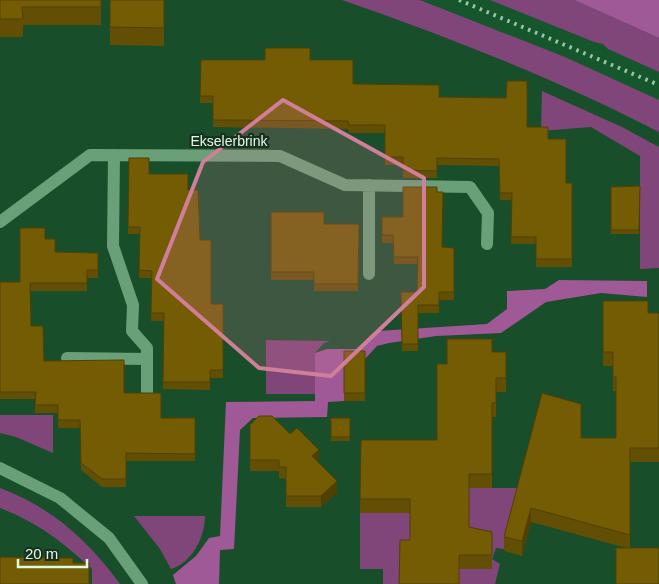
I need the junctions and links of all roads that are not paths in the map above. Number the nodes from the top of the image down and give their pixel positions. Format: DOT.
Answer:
graph roads {
  1 [pos="114,155"];
  2 [pos="369,185"];
  3 [pos="0,222"];
  4 [pos="488,244"];
  5 [pos="369,274"];
  6 [pos="67,358"];
  7 [pos="147,359"];
  8 [pos="147,394"];
  9 [pos="0,468"];
  10 [pos="142,584"];
  1 -- 2 [label="street, Ekselerbrink"];
  1 -- 3 [label="street, Ekselerbrink"];
  1 -- 7 [label="street"];
  2 -- 4 [label="street, Ekselerbrink"];
  2 -- 5 [label="street"];
  6 -- 7 [label="street"];
  7 -- 8 [label="street"];
  9 -- 10 [label="street"];
}
